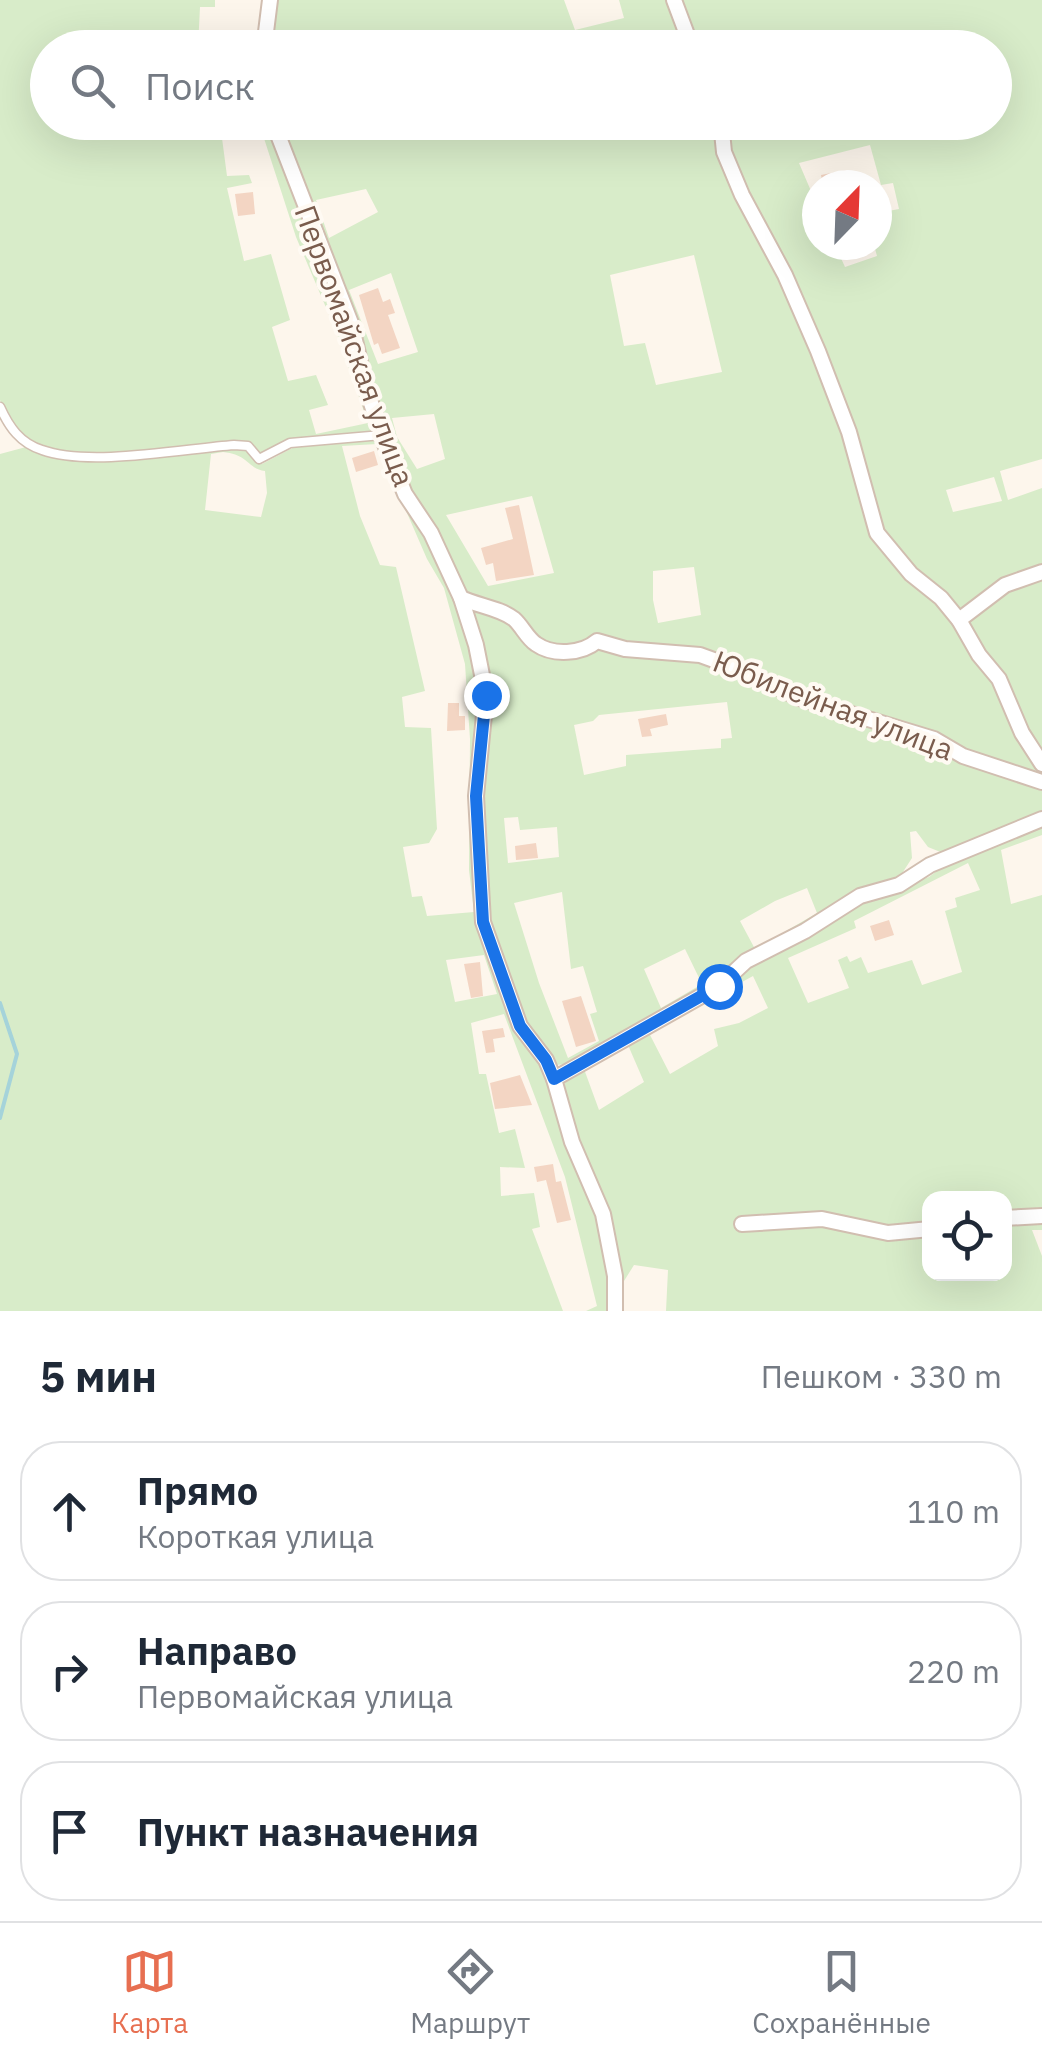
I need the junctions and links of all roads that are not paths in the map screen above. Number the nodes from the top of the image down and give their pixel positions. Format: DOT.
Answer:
graph roads {
  1 [pos="270,0"];
  2 [pos="674,0"];
  3 [pos="687,0"];
  4 [pos="680,18"];
  5 [pos="266,30"];
  6 [pos="685,30"];
  7 [pos="280,140"];
  8 [pos="722,140"];
  9 [pos="0,407"];
  10 [pos="382,435"];
  11 [pos="1042,572"];
  12 [pos="462,598"];
  13 [pos="959,620"];
  14 [pos="1042,764"];
  15 [pos="1042,782"];
  16 [pos="1042,818"];
  17 [pos="554,1079"];
  18 [pos="1042,1216"];
  19 [pos="1012,1218"];
  20 [pos="742,1224"];
  21 [pos="922,1230"];
  22 [pos="615,1311"];
  1 -- 5 [label="street"];
  2 -- 4 [label="street"];
  3 -- 4 [label="street"];
  4 -- 6 [label="street"];
  7 -- 10 [label="street, Первомайская улица"];
  8 -- 13 [label="street"];
  9 -- 10 [label="lane"];
  10 -- 12 [label="street, Первомайская улица"];
  11 -- 13 [label="street"];
  12 -- 15 [label="street, Юбилейная улица"];
  12 -- 17 [label="street, Первомайская улица"];
  13 -- 14 [label="street"];
  16 -- 17 [label="street"];
  17 -- 22 [label="street, Первомайская улица"];
  18 -- 19 [label="street"];
  20 -- 21 [label="street"];
}
